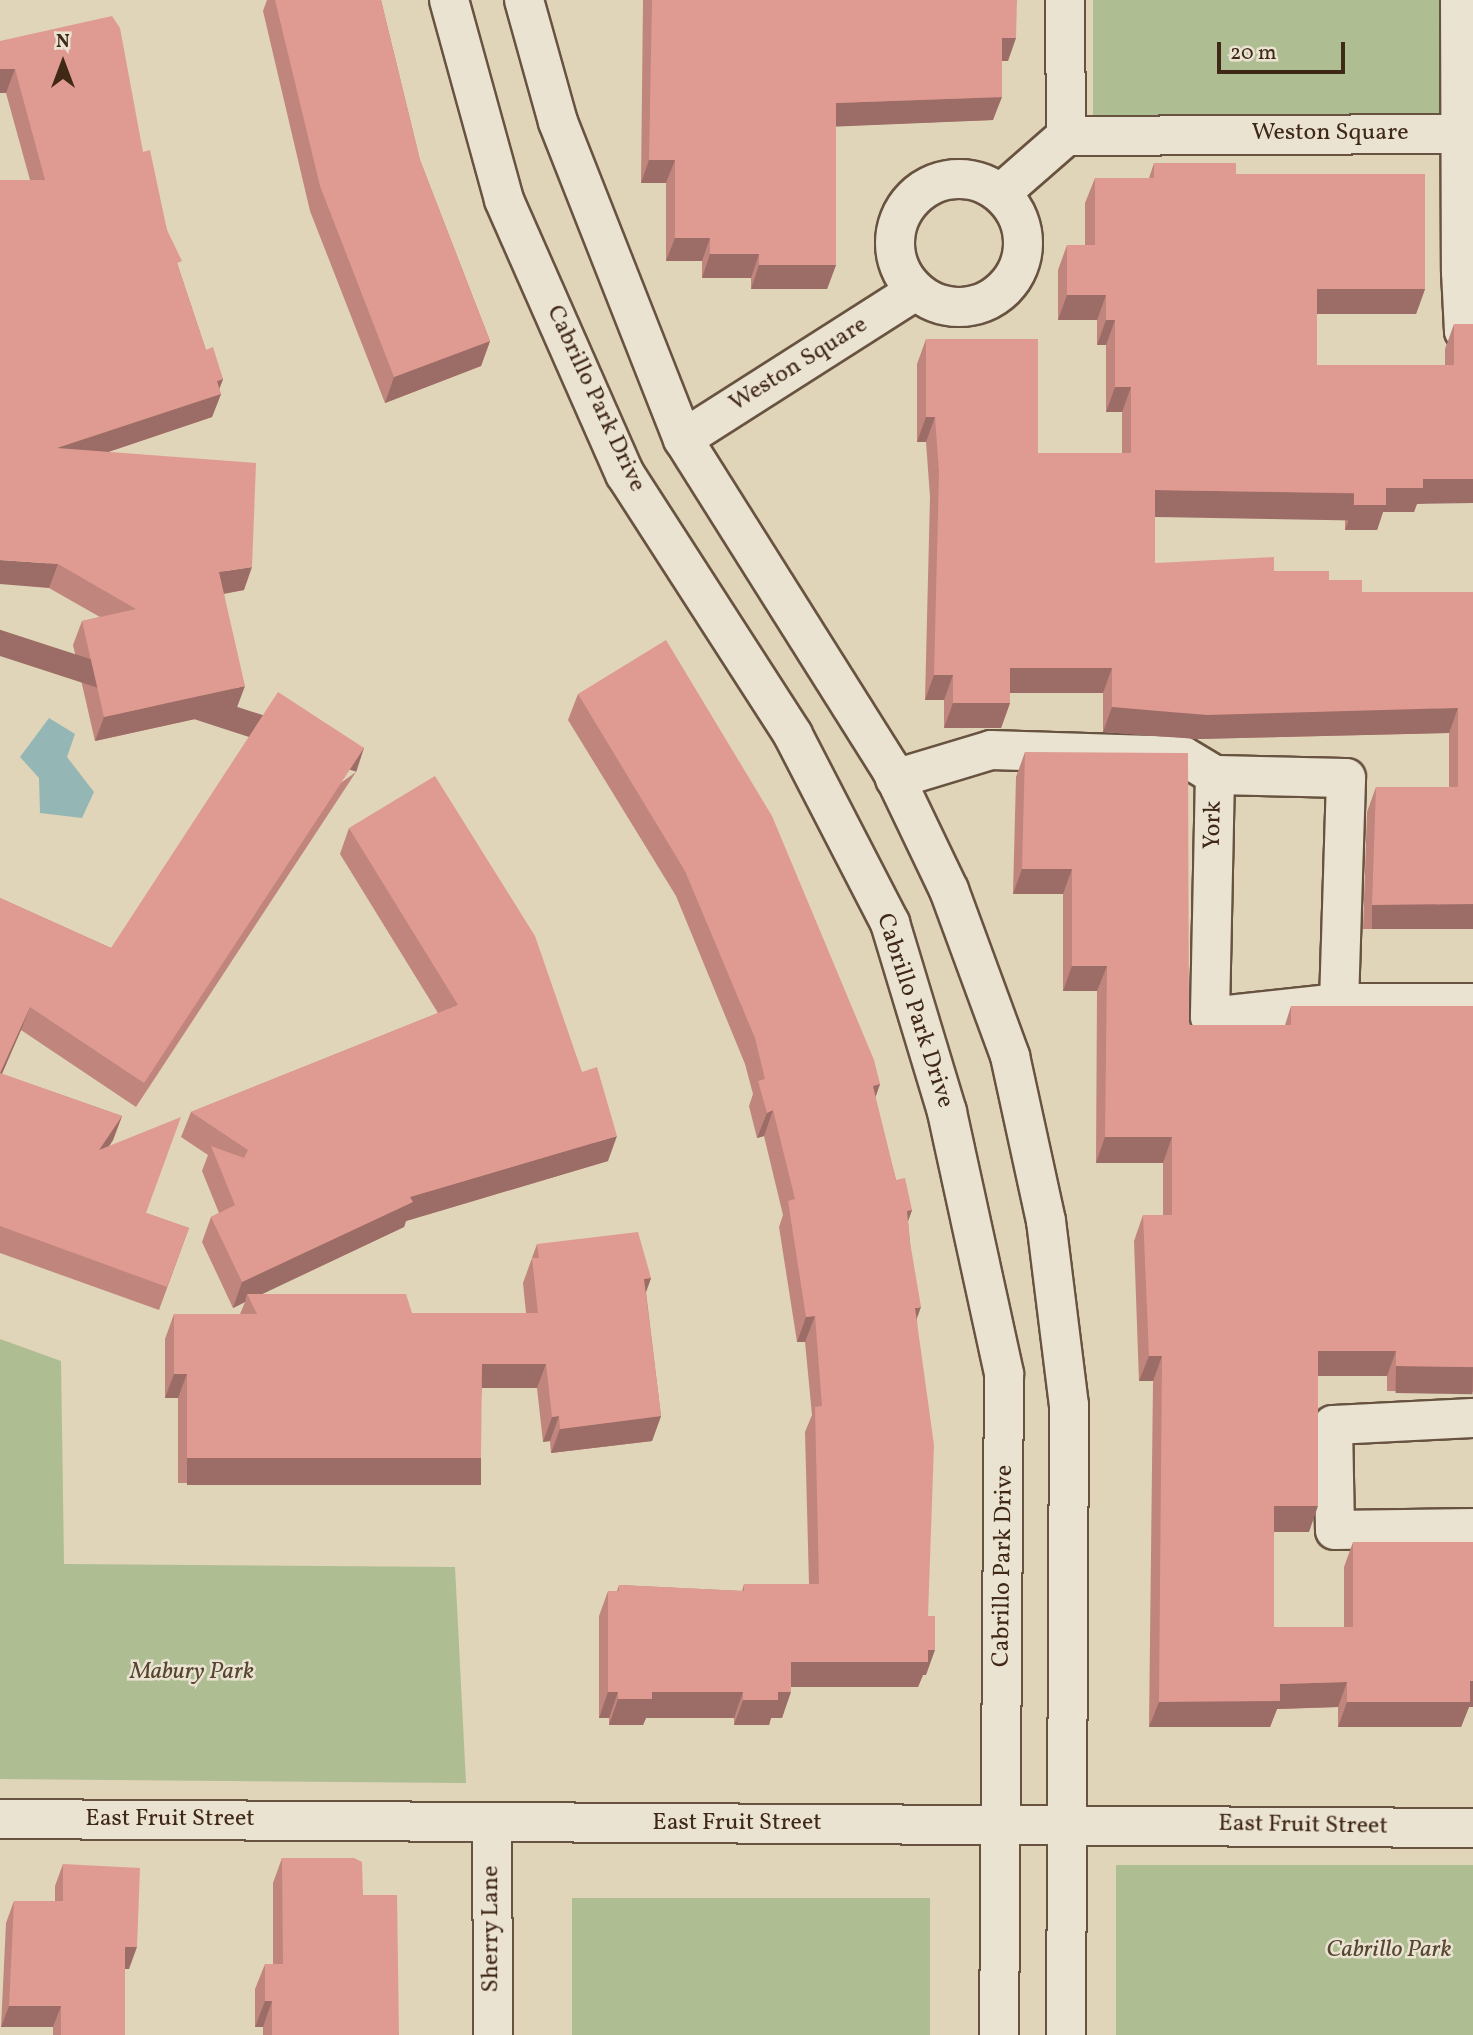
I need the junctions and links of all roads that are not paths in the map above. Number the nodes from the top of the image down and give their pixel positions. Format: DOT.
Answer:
graph roads {
  1 [pos="449,0"];
  2 [pos="524,0"];
  3 [pos="1065,0"];
  4 [pos="1460,0"];
  5 [pos="1461,134"];
  6 [pos="1066,136"];
  7 [pos="1001,193"];
  8 [pos="1467,213"];
  9 [pos="915,291"];
  10 [pos="1473,331"];
  11 [pos="683,439"];
  12 [pos="1215,775"];
  13 [pos="895,779"];
  14 [pos="1339,1003"];
  15 [pos="1473,1003"];
  16 [pos="1473,1418"];
  17 [pos="1473,1528"];
  18 [pos="0,1819"];
  19 [pos="492,1822"];
  20 [pos="1066,1824"];
  21 [pos="1000,1825"];
  22 [pos="1473,1828"];
  23 [pos="493,2035"];
  24 [pos="999,2035"];
  25 [pos="1066,2035"];
  1 -- 21 [label="street, Cabrillo Park Drive"];
  2 -- 11 [label="street"];
  3 -- 6 [label="street"];
  4 -- 5 [label="street"];
  5 -- 6 [label="street, Weston Square"];
  5 -- 8 [label="street"];
  6 -- 7 [label="street"];
  7 -- 9 [label="street"];
  7 -- 9 [label="street"];
  8 -- 10 [label="street"];
  9 -- 11 [label="street, Weston Square"];
  11 -- 13 [label="street"];
  12 -- 13 [label="street"];
  12 -- 14 [label="street, York"];
  12 -- 14 [label="street, York"];
  13 -- 20 [label="street"];
  14 -- 15 [label="street, York"];
  16 -- 17 [label="street"];
  18 -- 19 [label="street, East Fruit Street"];
  19 -- 21 [label="street, East Fruit Street"];
  19 -- 23 [label="street, Sherry Lane"];
  20 -- 21 [label="street, East Fruit Street"];
  20 -- 22 [label="street, East Fruit Street"];
  20 -- 25 [label="street"];
  21 -- 24 [label="street, Cabrillo Park Drive"];
}
